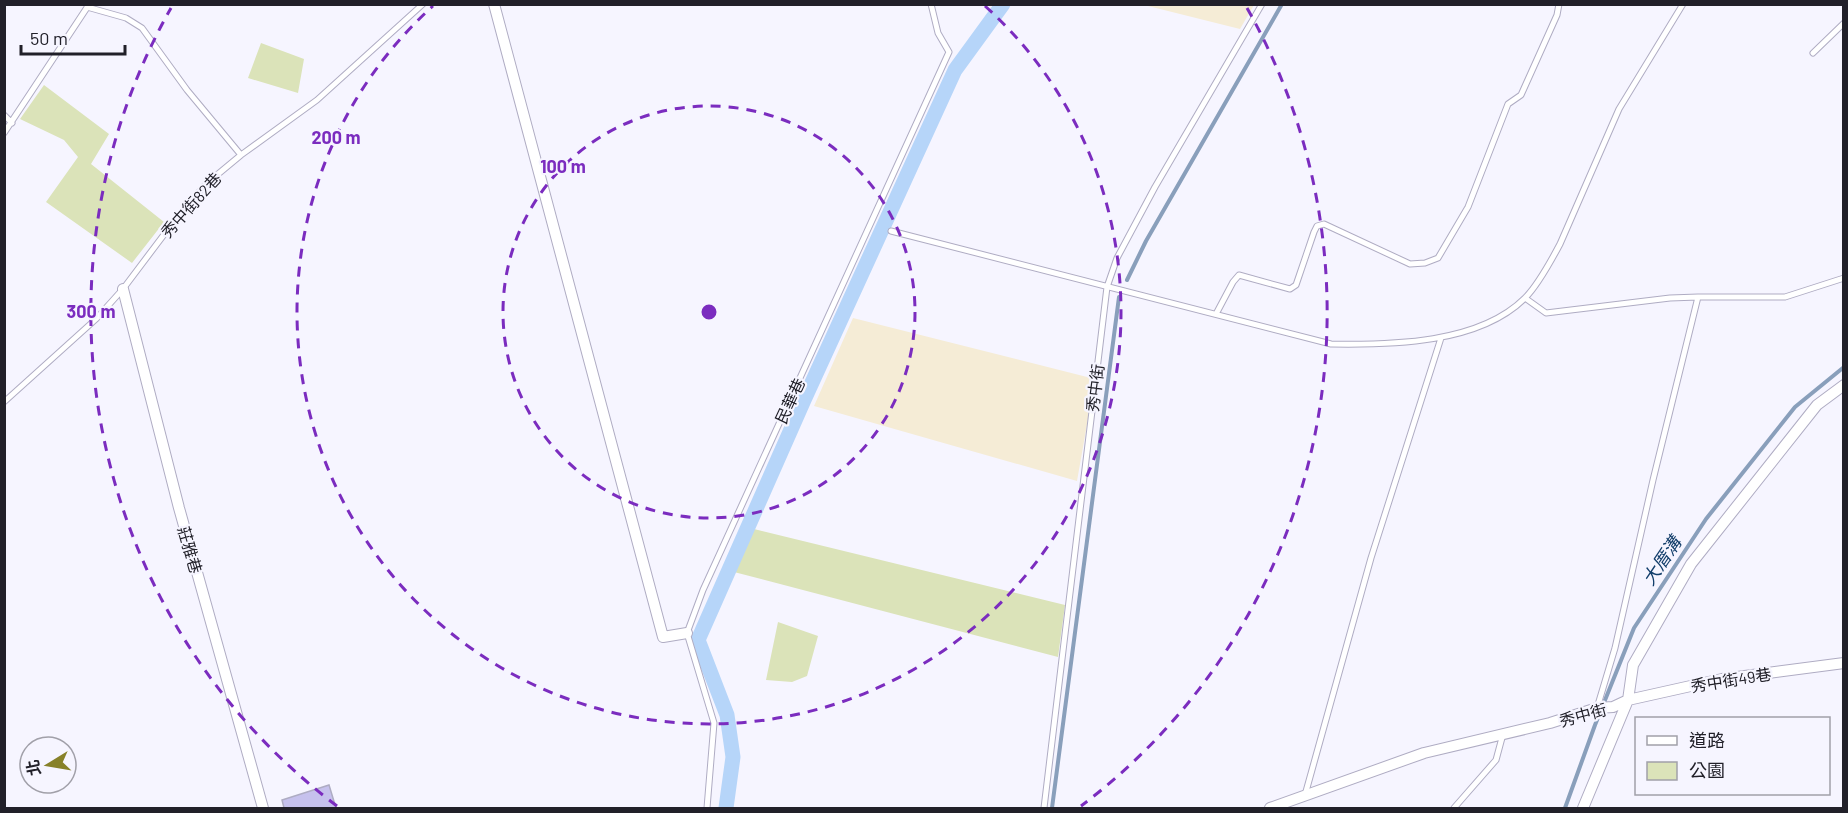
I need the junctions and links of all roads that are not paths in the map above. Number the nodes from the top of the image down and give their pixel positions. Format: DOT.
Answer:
graph roads {
  1 [pos="423,4"];
  2 [pos="494,4"];
  3 [pos="931,4"];
  4 [pos="1262,4"];
  5 [pos="1559,4"];
  6 [pos="1683,4"];
  7 [pos="88,6"];
  8 [pos="1844,23"];
  9 [pos="1813,53"];
  10 [pos="4,115"];
  11 [pos="12,123"];
  12 [pos="4,134"];
  13 [pos="241,155"];
  14 [pos="891,231"];
  15 [pos="1844,278"];
  16 [pos="1107,286"];
  17 [pos="123,289"];
  18 [pos="1698,297"];
  19 [pos="1525,298"];
  20 [pos="1216,314"];
  21 [pos="1441,338"];
  22 [pos="1844,385"];
  23 [pos="4,402"];
  24 [pos="687,633"];
  25 [pos="1839,664"];
  26 [pos="1628,700"];
  27 [pos="1597,708"];
  28 [pos="1503,734"];
  29 [pos="1307,795"];
  30 [pos="263,808"];
  31 [pos="707,808"];
  32 [pos="1044,808"];
  33 [pos="1270,808"];
  34 [pos="1454,808"];
  35 [pos="1583,808"];
  1 -- 13 [label="lane, 秀中街82巷"];
  2 -- 24 [label="street"];
  3 -- 24 [label="lane, 民華巷"];
  4 -- 16 [label="lane, 秀中街"];
  5 -- 20 [label="lane"];
  6 -- 19 [label="lane"];
  7 -- 11 [label="lane"];
  7 -- 13 [label="lane"];
  8 -- 9 [label="lane"];
  10 -- 11 [label="lane"];
  11 -- 12 [label="lane"];
  13 -- 17 [label="lane, 秀中街82巷"];
  14 -- 16 [label="lane"];
  15 -- 18 [label="lane"];
  16 -- 20 [label="lane"];
  16 -- 32 [label="lane, 秀中街"];
  17 -- 23 [label="lane, 秀中街82巷"];
  17 -- 30 [label="street, 莊雅巷"];
  18 -- 19 [label="lane"];
  18 -- 27 [label="lane"];
  19 -- 21 [label="lane"];
  20 -- 21 [label="lane"];
  21 -- 29 [label="lane"];
  22 -- 26 [label="street, 秀中街"];
  24 -- 31 [label="lane"];
  25 -- 26 [label="street, 秀中街49巷"];
  26 -- 27 [label="street, 秀中街"];
  26 -- 35 [label="street"];
  27 -- 28 [label="street, 秀中街"];
  28 -- 29 [label="street, 秀中街"];
  28 -- 34 [label="lane"];
  29 -- 33 [label="street, 秀中街"];
}
